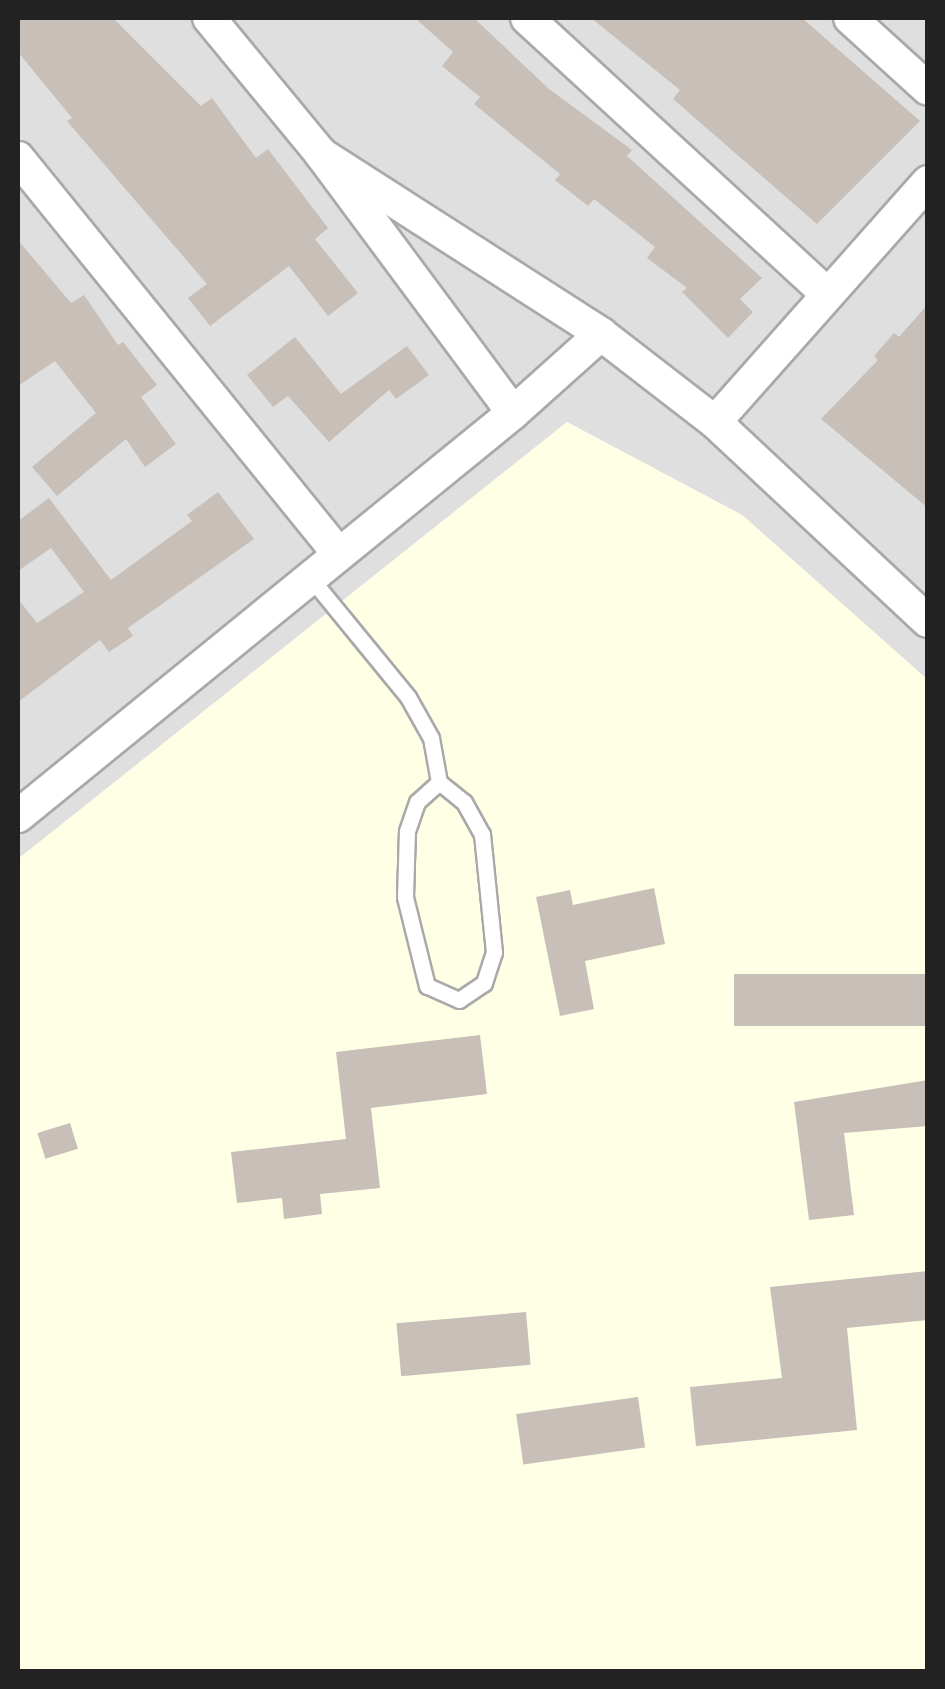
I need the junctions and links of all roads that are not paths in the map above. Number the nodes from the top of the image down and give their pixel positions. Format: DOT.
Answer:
graph roads {
  1 [pos="208,18"];
  2 [pos="527,18"];
  3 [pos="850,18"];
  4 [pos="928,88"];
  5 [pos="321,154"];
  6 [pos="18,158"];
  7 [pos="928,182"];
  8 [pos="825,292"];
  9 [pos="601,334"];
  10 [pos="513,413"];
  11 [pos="716,422"];
  12 [pos="338,553"];
  13 [pos="310,576"];
  14 [pos="928,621"];
  15 [pos="438,782"];
  16 [pos="18,816"];
  1 -- 5 [label="street"];
  2 -- 8 [label="street"];
  3 -- 4 [label="street"];
  5 -- 9 [label="street"];
  5 -- 10 [label="street"];
  6 -- 12 [label="street"];
  7 -- 8 [label="street"];
  8 -- 11 [label="street"];
  9 -- 10 [label="street"];
  9 -- 11 [label="street"];
  10 -- 12 [label="street"];
  11 -- 14 [label="street"];
  12 -- 13 [label="street"];
  13 -- 15 [label="lane"];
  13 -- 16 [label="street"];
  15 -- 15 [label="lane"];
}
